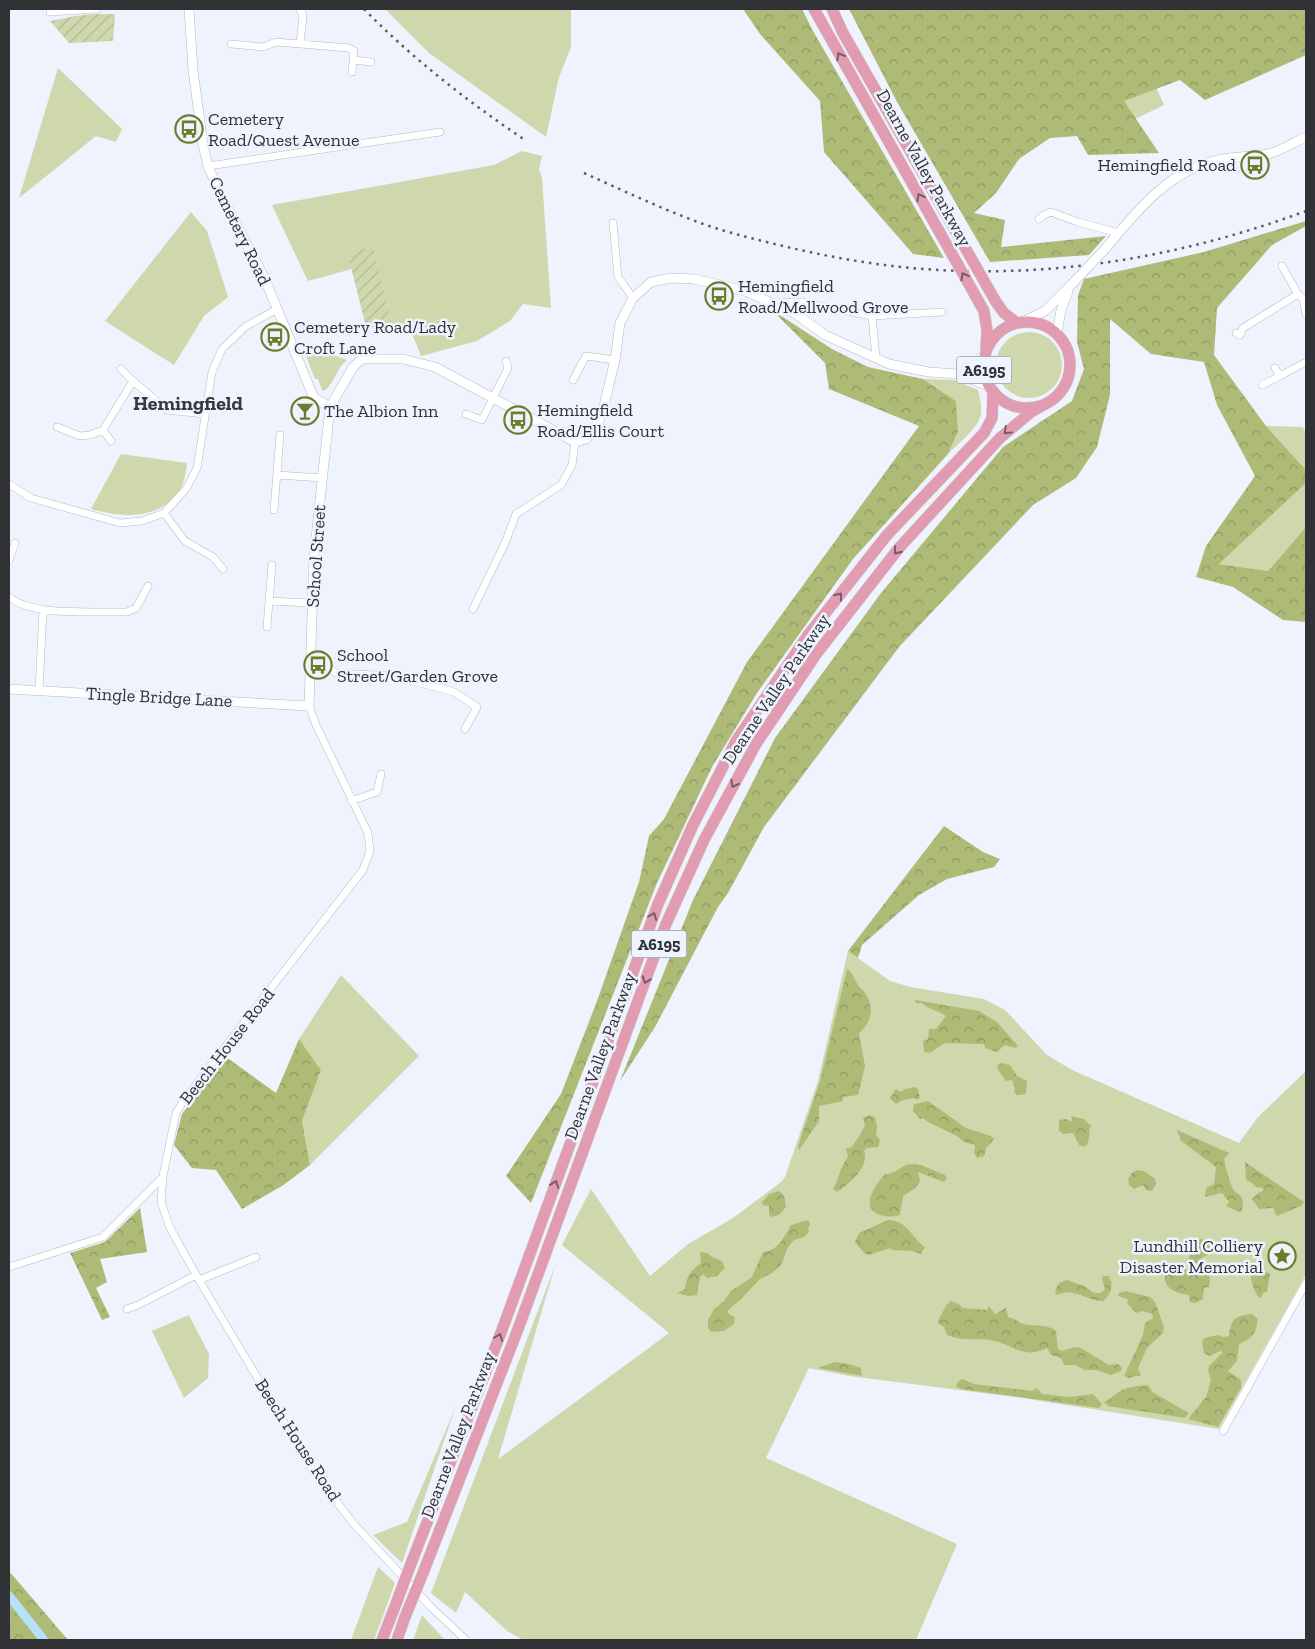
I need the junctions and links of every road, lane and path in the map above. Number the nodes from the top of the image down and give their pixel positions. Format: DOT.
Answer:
graph roads {
  1 [pos="97,9"];
  2 [pos="189,9"];
  3 [pos="300,9"];
  4 [pos="814,9"];
  5 [pos="832,9"];
  6 [pos="50,12"];
  7 [pos="232,44"];
  8 [pos="300,44"];
  9 [pos="354,60"];
  10 [pos="371,62"];
  11 [pos="352,72"];
  12 [pos="440,132"];
  13 [pos="1306,137"];
  14 [pos="208,166"];
  15 [pos="1038,219"];
  16 [pos="613,223"];
  17 [pos="1119,233"];
  18 [pos="1282,266"];
  19 [pos="1071,286"];
  20 [pos="1298,294"];
  21 [pos="633,298"];
  22 [pos="775,303"];
  23 [pos="277,308"];
  24 [pos="942,312"];
  25 [pos="1306,314"];
  26 [pos="872,316"];
  27 [pos="1021,322"];
  28 [pos="1057,333"];
  29 [pos="1236,333"];
  30 [pos="986,352"];
  31 [pos="876,358"];
  32 [pos="506,360"];
  33 [pos="615,360"];
  34 [pos="1306,362"];
  35 [pos="1275,368"];
  36 [pos="121,369"];
  37 [pos="957,374"];
  38 [pos="1280,376"];
  39 [pos="573,380"];
  40 [pos="134,381"];
  41 [pos="1262,385"];
  42 [pos="991,389"];
  43 [pos="492,399"];
  44 [pos="1046,403"];
  45 [pos="330,407"];
  46 [pos="205,414"];
  47 [pos="466,414"];
  48 [pos="57,428"];
  49 [pos="103,430"];
  50 [pos="280,435"];
  51 [pos="111,441"];
  52 [pos="575,442"];
  53 [pos="278,475"];
  54 [pos="322,478"];
  55 [pos="9,484"];
  56 [pos="274,510"];
  57 [pos="164,513"];
  58 [pos="15,543"];
  59 [pos="9,560"];
  60 [pos="272,565"];
  61 [pos="223,569"];
  62 [pos="148,586"];
  63 [pos="9,597"];
  64 [pos="269,601"];
  65 [pos="312,603"];
  66 [pos="473,608"];
  67 [pos="43,610"];
  68 [pos="267,627"];
  69 [pos="310,666"];
  70 [pos="9,689"];
  71 [pos="39,690"];
  72 [pos="309,706"];
  73 [pos="465,729"];
  74 [pos="381,774"];
  75 [pos="351,801"];
  76 [pos="164,1176"];
  77 [pos="256,1257"];
  78 [pos="9,1266"];
  79 [pos="198,1278"];
  80 [pos="1306,1283"];
  81 [pos="127,1309"];
  82 [pos="1223,1431"];
  83 [pos="382,1640"];
  84 [pos="397,1640"];
  85 [pos="466,1640"];
  1 -- 6 [label="street"];
  2 -- 14 [label="street, Cemetery Road"];
  3 -- 8 [label="street"];
  30 -- 4 [label="highway, Dearne Valley Parkway / A6195, one-way, bridge"];
  5 -- 27 [label="highway, Dearne Valley Parkway, bridge"];
  7 -- 8 [label="street"];
  8 -- 9 [label="street"];
  9 -- 10 [label="street"];
  9 -- 11 [label="street"];
  12 -- 14 [label="street"];
  13 -- 17 [label="street"];
  14 -- 23 [label="street, Cemetery Road"];
  15 -- 17 [label="street"];
  16 -- 21 [label="street"];
  17 -- 19 [label="street, bridge"];
  18 -- 20 [label="street"];
  19 -- 27 [label="street"];
  19 -- 28 [label="street"];
  20 -- 25 [label="street"];
  20 -- 29 [label="street"];
  21 -- 22 [label="street"];
  21 -- 33 [label="street"];
  22 -- 26 [label="street"];
  22 -- 31 [label="street"];
  23 -- 45 [label="street, Cemetery Road"];
  23 -- 46 [label="street"];
  24 -- 26 [label="street"];
  26 -- 31 [label="street"];
  27 -- 28 [label="highway"];
  27 -- 30 [label="highway, A6195"];
  28 -- 44 [label="highway, A6195"];
  30 -- 37 [label="street"];
  30 -- 42 [label="highway, A6195"];
  31 -- 37 [label="street"];
  32 -- 43 [label="street"];
  33 -- 39 [label="street"];
  33 -- 52 [label="street"];
  34 -- 38 [label="street"];
  35 -- 38 [label="street"];
  36 -- 40 [label="street"];
  37 -- 42 [label="street"];
  38 -- 41 [label="street"];
  40 -- 46 [label="street"];
  40 -- 49 [label="street"];
  42 -- 44 [label="highway, A6195"];
  83 -- 42 [label="highway, Dearne Valley Parkway / A6195, one-way, bridge"];
  43 -- 45 [label="street"];
  43 -- 47 [label="street"];
  43 -- 52 [label="street"];
  44 -- 84 [label="highway, Dearne Valley Parkway / A6195, one-way, bridge"];
  45 -- 54 [label="street, School Street"];
  46 -- 57 [label="street"];
  48 -- 49 [label="street"];
  49 -- 51 [label="street"];
  50 -- 53 [label="street"];
  52 -- 66 [label="street"];
  53 -- 54 [label="street"];
  53 -- 56 [label="street"];
  54 -- 65 [label="street, School Street"];
  55 -- 57 [label="street"];
  57 -- 61 [label="street"];
  58 -- 59 [label="street"];
  60 -- 64 [label="street"];
  62 -- 67 [label="street"];
  63 -- 67 [label="street"];
  64 -- 65 [label="street"];
  64 -- 68 [label="street"];
  65 -- 69 [label="street, School Street"];
  67 -- 71 [label="street"];
  69 -- 72 [label="street, School Street"];
  69 -- 73 [label="street"];
  70 -- 71 [label="street, Tingle Bridge Lane"];
  71 -- 72 [label="street, Tingle Bridge Lane"];
  72 -- 75 [label="street, Beech House Road"];
  74 -- 75 [label="street"];
  75 -- 76 [label="street, Beech House Road"];
  76 -- 78 [label="street"];
  76 -- 79 [label="street, Beech House Road"];
  77 -- 79 [label="street"];
  79 -- 81 [label="street"];
  79 -- 85 [label="street, Beech House Road"];
  80 -- 82 [label="street"];
}
